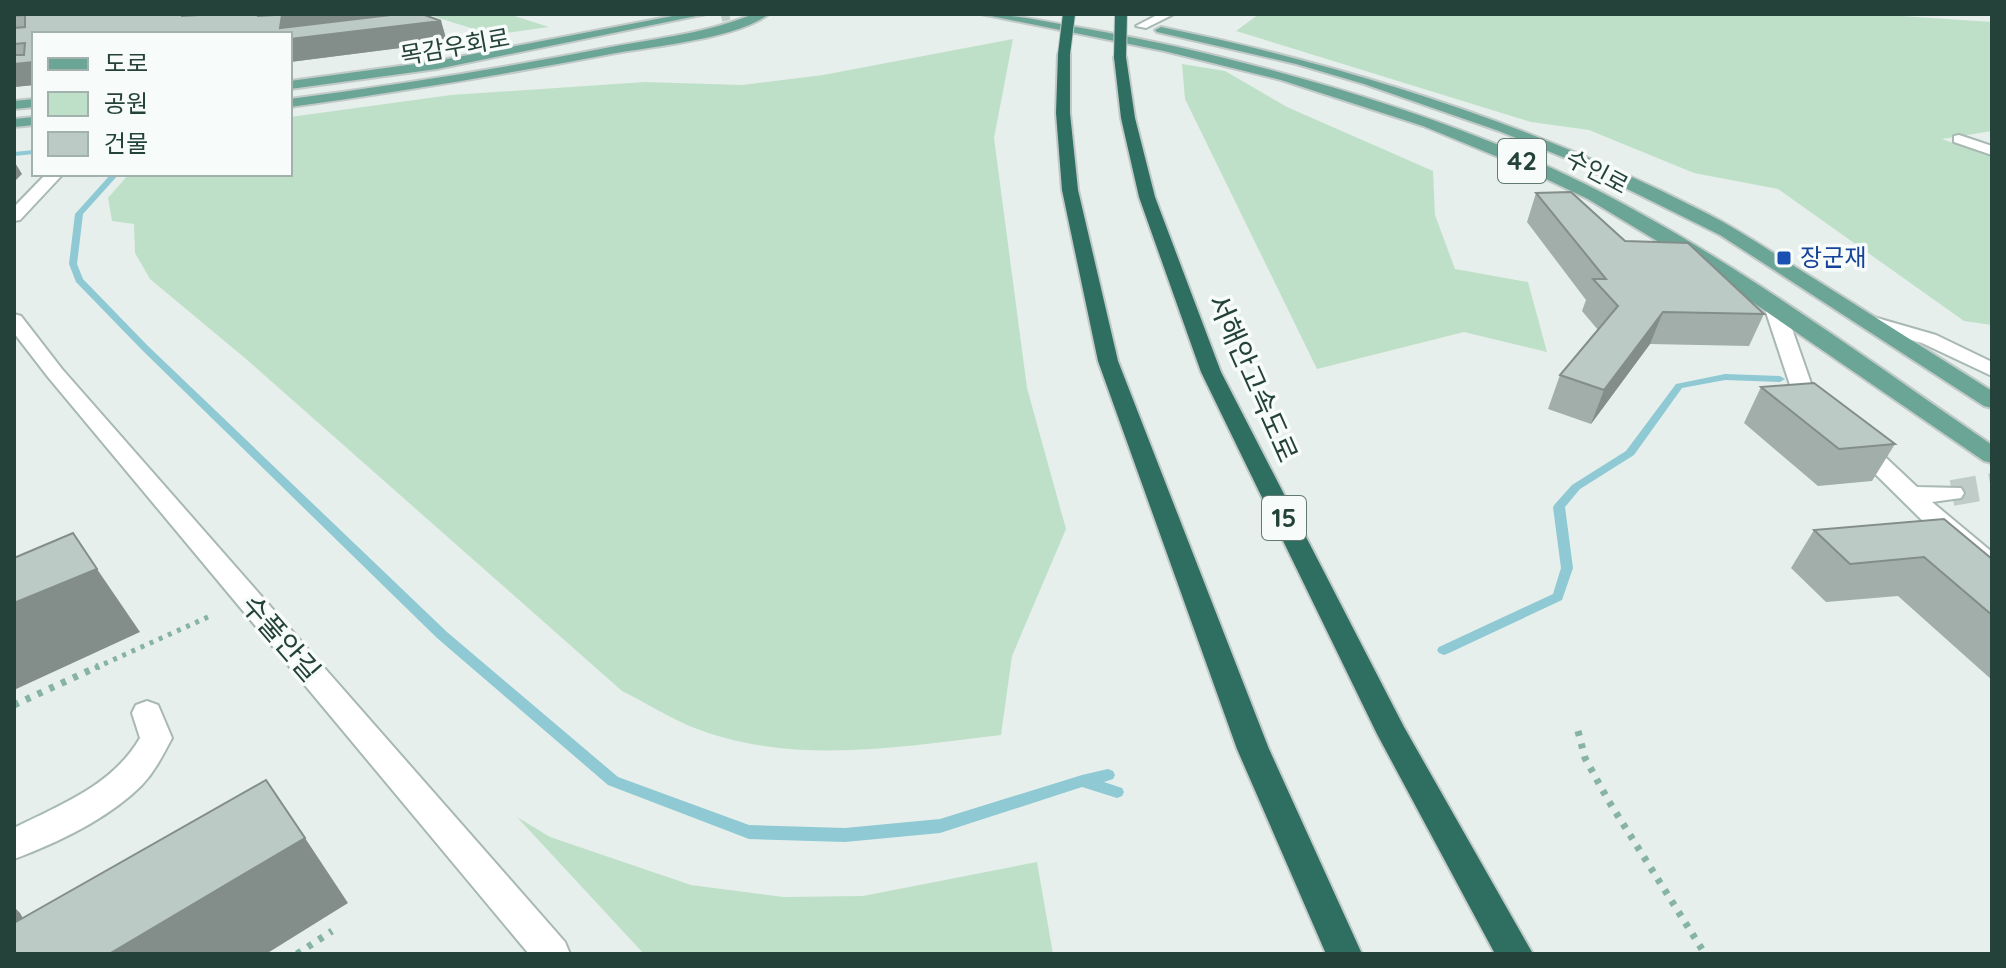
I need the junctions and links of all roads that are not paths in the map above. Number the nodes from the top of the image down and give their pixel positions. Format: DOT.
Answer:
graph roads {
  1 [pos="664,14"];
  2 [pos="700,14"];
  3 [pos="763,14"];
  4 [pos="987,14"];
  5 [pos="1069,14"];
  6 [pos="1121,14"];
  7 [pos="1168,14"];
  8 [pos="721,16"];
  9 [pos="1142,26"];
  10 [pos="292,75"];
  11 [pos="292,85"];
  12 [pos="292,94"];
  13 [pos="292,103"];
  14 [pos="1959,139"];
  15 [pos="1992,151"];
  16 [pos="53,176"];
  17 [pos="14,216"];
  18 [pos="1774,306"];
  19 [pos="14,320"];
  20 [pos="1870,322"];
  21 [pos="1936,343"];
  22 [pos="1992,348"];
  23 [pos="1992,370"];
  24 [pos="1992,401"];
  25 [pos="1992,456"];
  26 [pos="1952,493"];
  27 [pos="1911,495"];
  28 [pos="1992,566"];
  29 [pos="147,713"];
  30 [pos="14,844"];
  31 [pos="552,954"];
  32 [pos="1344,954"];
  33 [pos="1515,954"];
  1 -- 10 [label="main road"];
  2 -- 11 [label="main road, 목감우회로"];
  3 -- 13 [label="main road"];
  4 -- 18 [label="main road, 수인로 / 42"];
  5 -- 9 [label="main road, 수인로 / 42"];
  5 -- 32 [label="highway, bridge"];
  6 -- 33 [label="highway, 서해안고속도로 / 15, bridge"];
  7 -- 9 [label="street"];
  8 -- 12 [label="main road, 목감우회로"];
  9 -- 20 [label="main road, 수인로 / 42"];
  14 -- 15 [label="street"];
  16 -- 17 [label="street"];
  18 -- 25 [label="main road, 수인로 / 42"];
  18 -- 27 [label="street"];
  19 -- 31 [label="street, 수풀안길"];
  20 -- 21 [label="street"];
  20 -- 24 [label="main road, 수인로 / 42"];
  21 -- 22 [label="street"];
  21 -- 23 [label="street"];
  26 -- 27 [label="street"];
  27 -- 28 [label="street"];
  29 -- 30 [label="street"];
}
